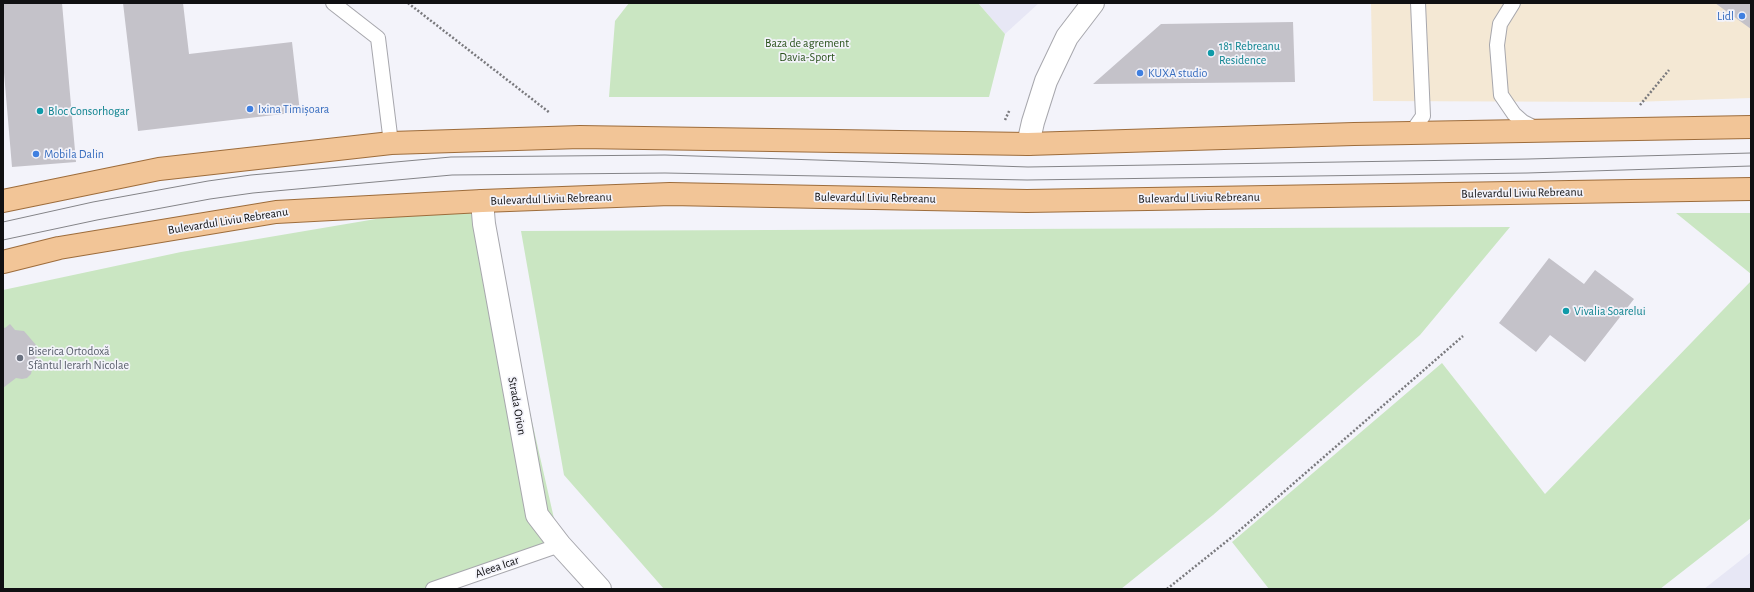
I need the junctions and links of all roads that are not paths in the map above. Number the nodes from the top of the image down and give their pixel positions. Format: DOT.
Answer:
graph roads {
  1 [pos="333,3"];
  2 [pos="1093,3"];
  3 [pos="1418,3"];
  4 [pos="1513,3"];
  5 [pos="1751,128"];
  6 [pos="1542,132"];
  7 [pos="1411,133"];
  8 [pos="391,143"];
  9 [pos="1028,144"];
  10 [pos="1751,189"];
  11 [pos="3,201"];
  12 [pos="482,201"];
  13 [pos="3,262"];
  14 [pos="560,545"];
  15 [pos="433,589"];
  16 [pos="600,589"];
  1 -- 8 [label="lane"];
  2 -- 9 [label="street"];
  3 -- 7 [label="lane"];
  4 -- 6 [label="lane"];
  5 -- 6 [label="main road"];
  6 -- 7 [label="main road"];
  7 -- 9 [label="main road"];
  8 -- 9 [label="main road"];
  8 -- 11 [label="main road"];
  10 -- 12 [label="main road, Bulevardul Liviu Rebreanu"];
  12 -- 13 [label="main road, Bulevardul Liviu Rebreanu"];
  12 -- 14 [label="street, Strada Orion"];
  14 -- 15 [label="lane, Aleea Icar"];
  14 -- 16 [label="street, Strada Orion"];
}
